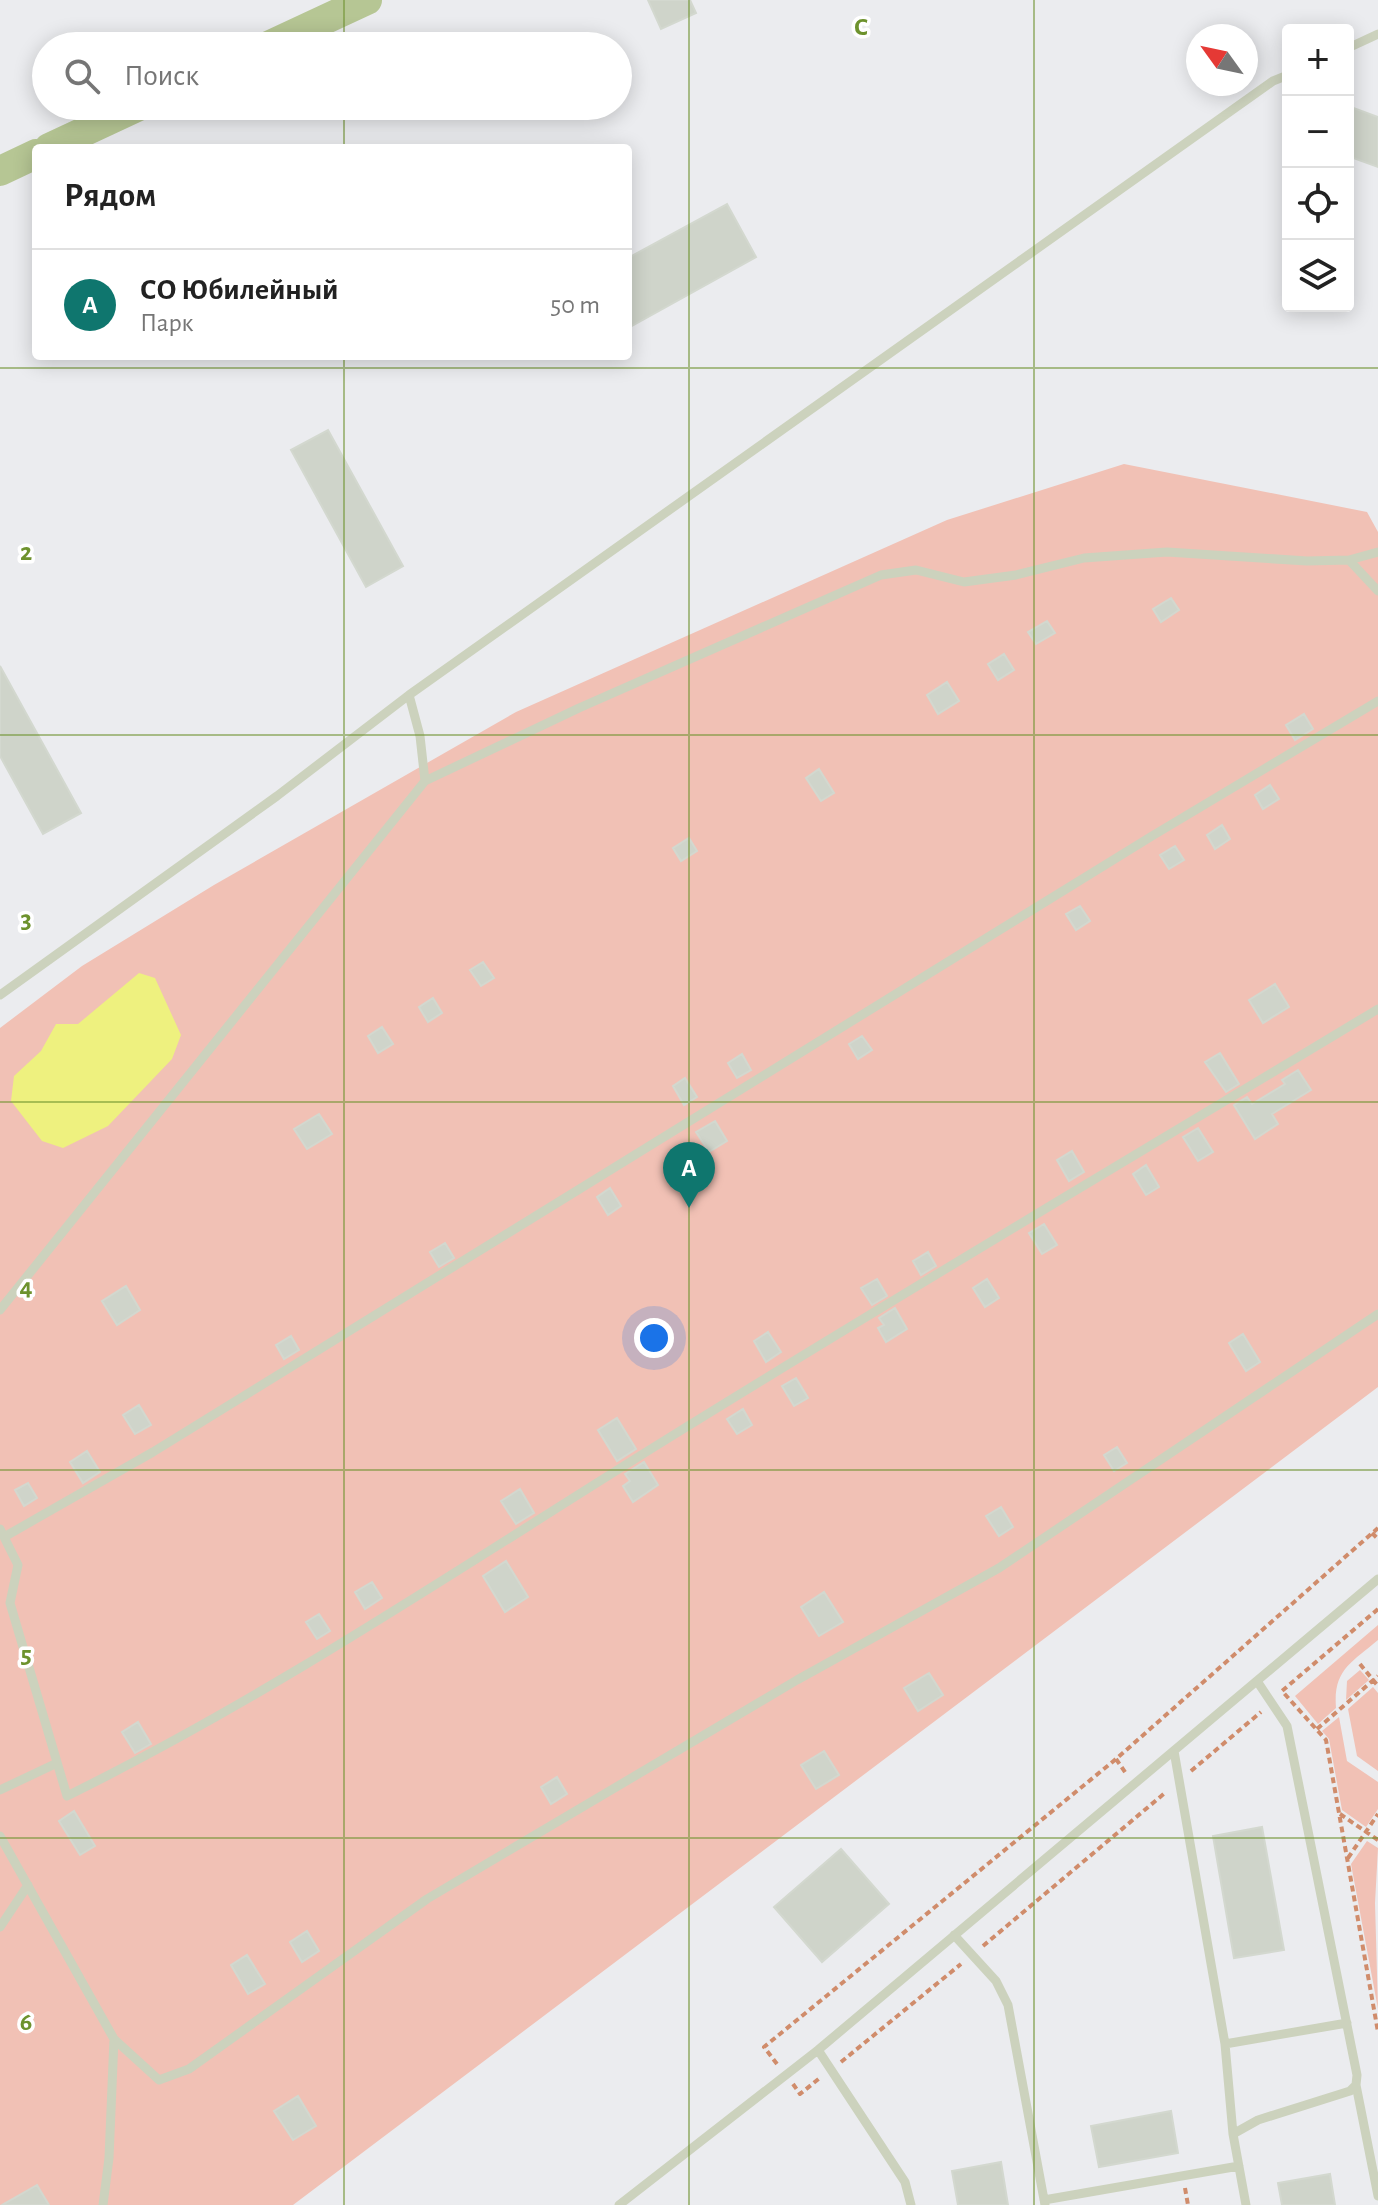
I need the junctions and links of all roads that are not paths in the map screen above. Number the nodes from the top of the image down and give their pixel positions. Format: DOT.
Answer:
graph roads {
  1 [pos="367,0"];
  2 [pos="298,32"];
  3 [pos="1378,34"];
  4 [pos="1354,45"];
  5 [pos="1282,79"];
  6 [pos="109,120"];
  7 [pos="58,144"];
  8 [pos="32,156"];
  9 [pos="0,171"];
  10 [pos="1378,552"];
  11 [pos="1349,560"];
  12 [pos="1378,591"];
  13 [pos="409,695"];
  14 [pos="1378,701"];
  15 [pos="425,781"];
  16 [pos="0,995"];
  17 [pos="1378,1009"];
  18 [pos="0,1310"];
  19 [pos="1378,1314"];
  20 [pos="2,1533"];
  21 [pos="1378,1579"];
  22 [pos="1257,1681"];
  23 [pos="1174,1751"];
  24 [pos="57,1763"];
  25 [pos="0,1790"];
  26 [pos="0,1836"];
  27 [pos="28,1885"];
  28 [pos="0,1927"];
  29 [pos="954,1935"];
  30 [pos="1347,2023"];
  31 [pos="114,2039"];
  32 [pos="1225,2044"];
  33 [pos="818,2050"];
  34 [pos="1356,2085"];
  35 [pos="1233,2134"];
  36 [pos="1239,2166"];
  37 [pos="1378,2196"];
  38 [pos="1045,2203"];
  39 [pos="103,2205"];
  40 [pos="619,2205"];
  41 [pos="911,2205"];
  42 [pos="1246,2205"];
  1 -- 2 [label="highway"];
  3 -- 4 [label="lane"];
  5 -- 13 [label="lane"];
  6 -- 7 [label="highway"];
  8 -- 9 [label="highway"];
  10 -- 11 [label="lane"];
  11 -- 12 [label="lane"];
  11 -- 15 [label="lane"];
  13 -- 15 [label="lane"];
  13 -- 16 [label="lane"];
  14 -- 20 [label="lane"];
  15 -- 18 [label="lane"];
  17 -- 24 [label="lane"];
  19 -- 31 [label="lane"];
  20 -- 24 [label="lane"];
  21 -- 22 [label="lane"];
  22 -- 23 [label="lane"];
  22 -- 30 [label="lane"];
  23 -- 29 [label="lane"];
  23 -- 32 [label="lane"];
  24 -- 25 [label="lane"];
  26 -- 27 [label="lane"];
  27 -- 28 [label="lane"];
  27 -- 31 [label="lane"];
  29 -- 33 [label="lane"];
  29 -- 38 [label="lane"];
  30 -- 32 [label="lane"];
  30 -- 34 [label="lane"];
  31 -- 39 [label="lane"];
  32 -- 35 [label="lane"];
  33 -- 40 [label="lane"];
  33 -- 41 [label="lane"];
  34 -- 35 [label="lane"];
  34 -- 37 [label="lane"];
  35 -- 36 [label="lane"];
  36 -- 38 [label="lane"];
  36 -- 42 [label="lane"];
}
